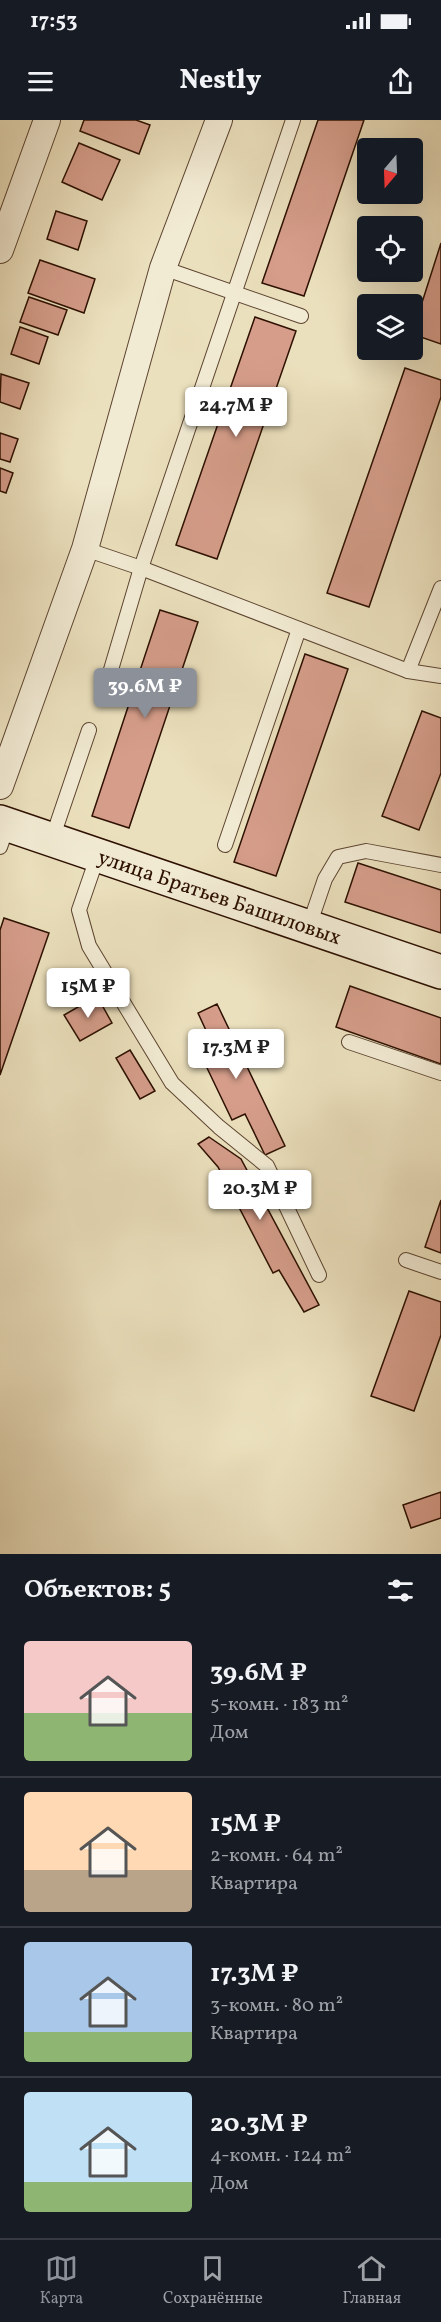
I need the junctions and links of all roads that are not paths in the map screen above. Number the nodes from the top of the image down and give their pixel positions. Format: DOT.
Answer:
graph roads {
  1 [pos="47,120"];
  2 [pos="219,120"];
  3 [pos="293,120"];
  4 [pos="0,250"];
  5 [pos="164,268"];
  6 [pos="235,293"];
  7 [pos="301,316"];
  8 [pos="85,549"];
  9 [pos="141,568"];
  10 [pos="441,588"];
  11 [pos="299,629"];
  12 [pos="408,670"];
  13 [pos="110,673"];
  14 [pos="441,676"];
  15 [pos="89,730"];
  16 [pos="0,786"];
  17 [pos="3,831"];
  18 [pos="52,839"];
  19 [pos="225,845"];
  20 [pos="98,855"];
  21 [pos="441,865"];
  22 [pos="309,926"];
  23 [pos="441,972"];
  24 [pos="349,1042"];
  25 [pos="441,1073"];
  26 [pos="406,1260"];
  27 [pos="441,1272"];
  28 [pos="319,1275"];
  1 -- 4 [label="street"];
  2 -- 5 [label="street"];
  3 -- 6 [label="lane"];
  5 -- 6 [label="lane"];
  5 -- 8 [label="street"];
  6 -- 7 [label="lane"];
  6 -- 9 [label="lane"];
  8 -- 9 [label="lane"];
  8 -- 16 [label="street"];
  9 -- 11 [label="lane"];
  9 -- 13 [label="lane"];
  10 -- 12 [label="lane"];
  11 -- 12 [label="lane"];
  11 -- 19 [label="lane"];
  12 -- 14 [label="lane"];
  15 -- 18 [label="lane"];
  17 -- 18 [label="street, улица Братьев Башиловых"];
  18 -- 20 [label="street, улица Братьев Башиловых"];
  20 -- 22 [label="street, улица Братьев Башиловых"];
  20 -- 28 [label="lane"];
  21 -- 22 [label="lane"];
  22 -- 23 [label="street, улица Братьев Башиловых"];
  24 -- 25 [label="lane"];
  26 -- 27 [label="lane"];
}
